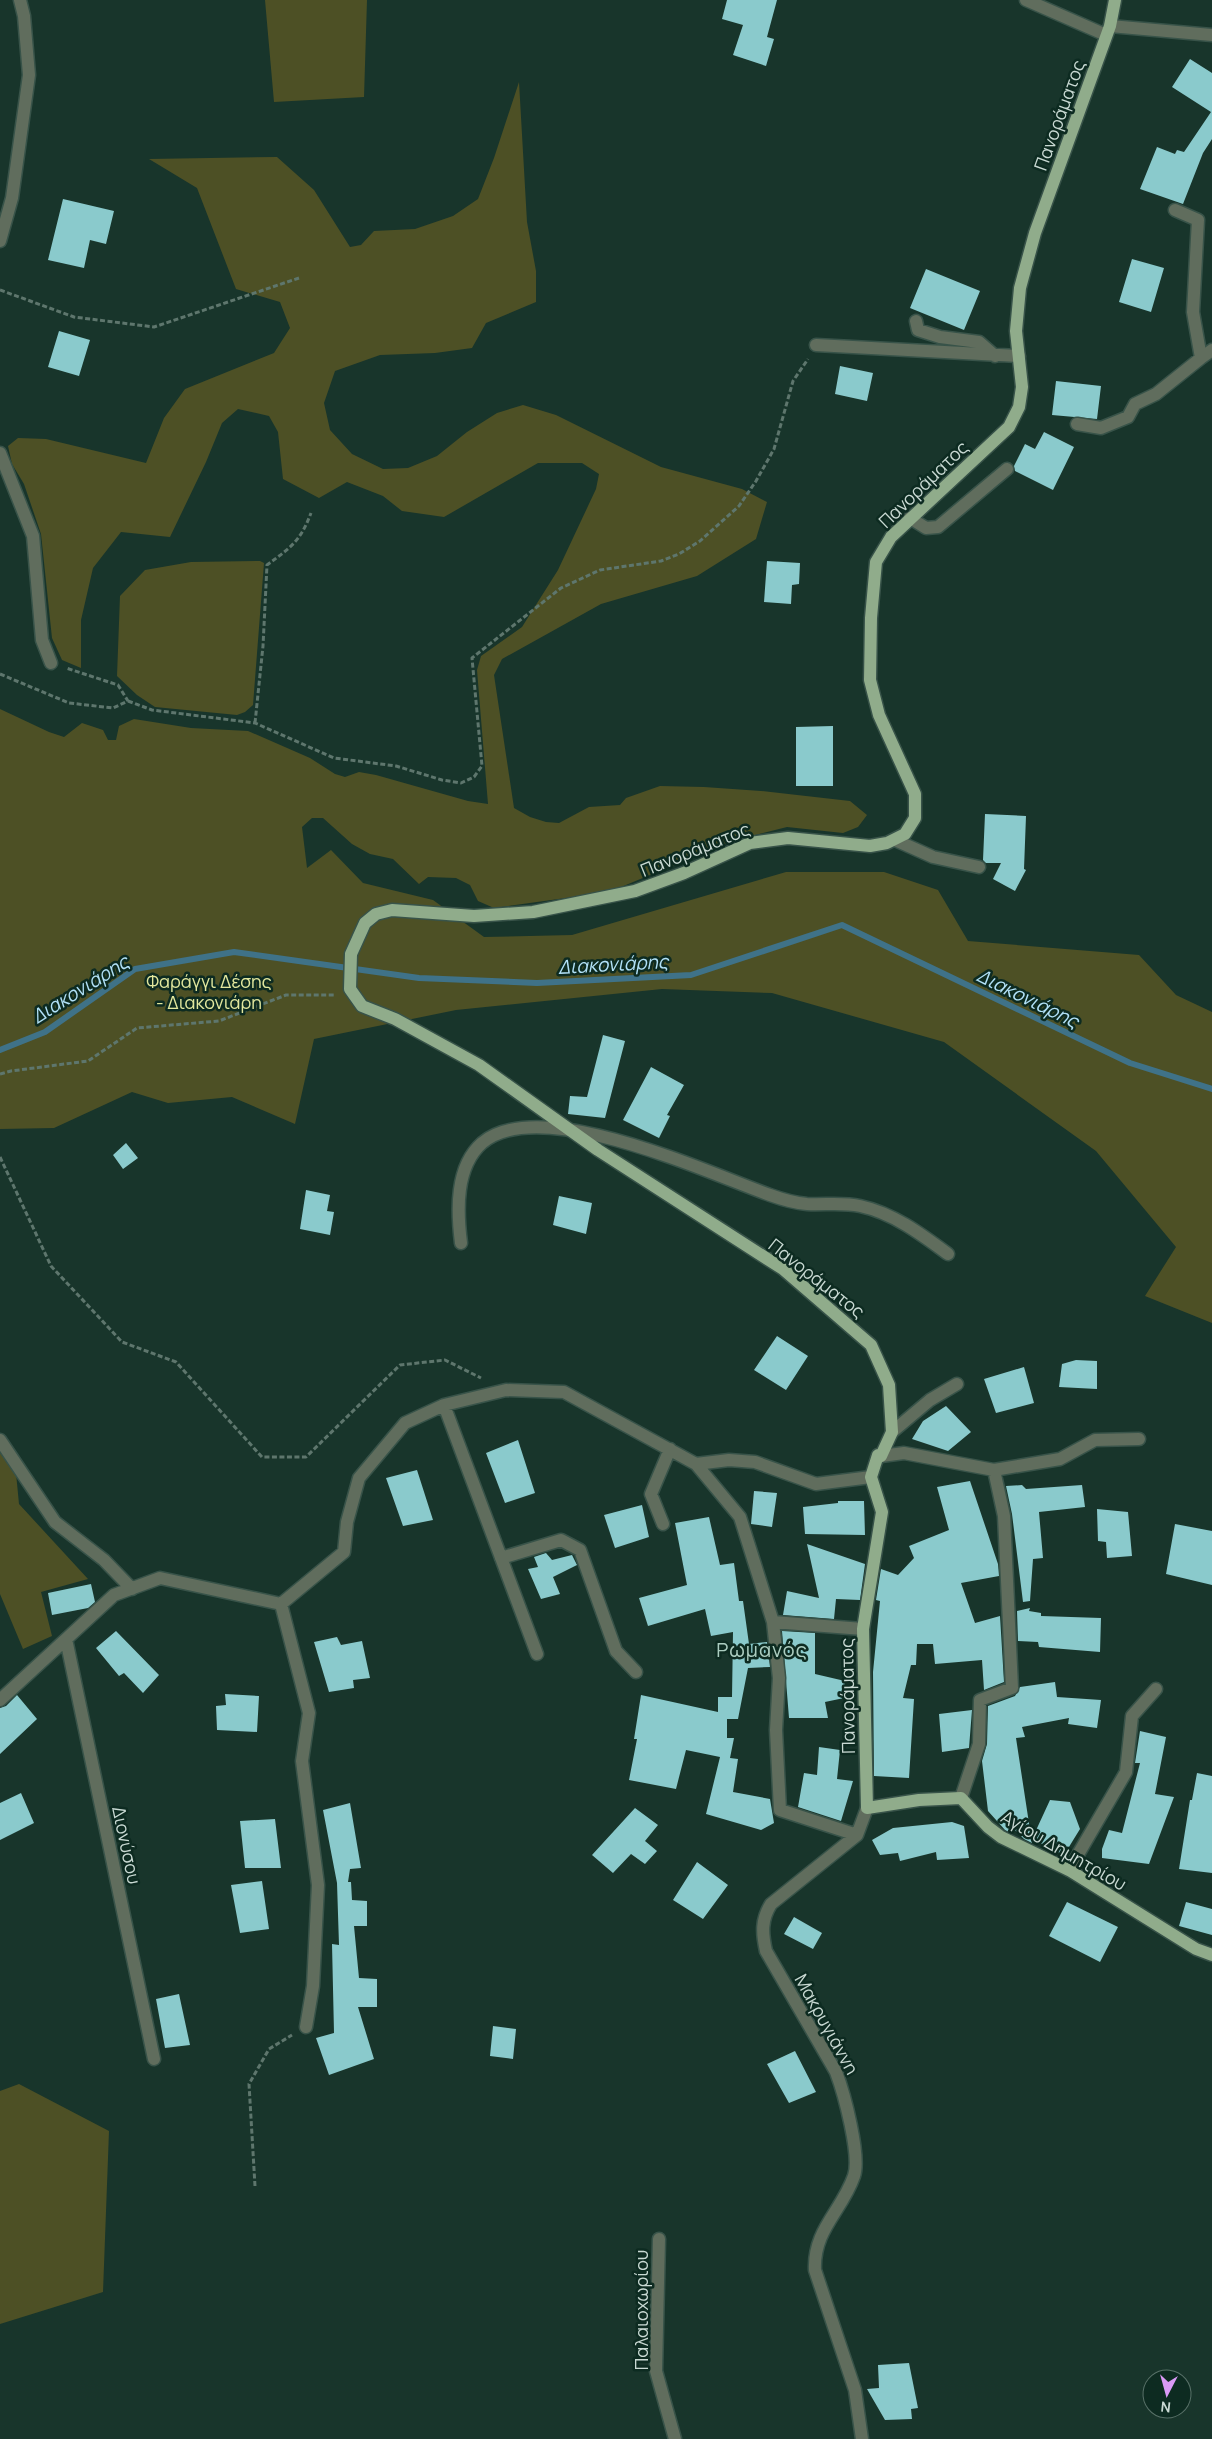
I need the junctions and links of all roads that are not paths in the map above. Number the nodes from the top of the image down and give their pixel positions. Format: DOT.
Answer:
graph roads {
  1 [pos="20,0"];
  2 [pos="1026,0"];
  3 [pos="1115,0"];
  4 [pos="1108,31"];
  5 [pos="1212,35"];
  6 [pos="1175,210"];
  7 [pos="0,241"];
  8 [pos="916,321"];
  9 [pos="816,346"];
  10 [pos="1212,350"];
  11 [pos="994,356"];
  12 [pos="1018,356"];
  13 [pos="1201,358"];
  14 [pos="1077,424"];
  15 [pos="0,453"];
  16 [pos="1007,469"];
  17 [pos="910,518"];
  18 [pos="51,663"];
  19 [pos="895,840"];
  20 [pos="979,867"];
  21 [pos="573,1131"];
  22 [pos="461,1243"];
  23 [pos="948,1254"];
  24 [pos="957,1384"];
  25 [pos="444,1406"];
  26 [pos="892,1432"];
  27 [pos="1139,1439"];
  28 [pos="0,1440"];
  29 [pos="670,1449"];
  30 [pos="881,1456"];
  31 [pos="696,1464"];
  32 [pos="994,1470"];
  33 [pos="871,1477"];
  34 [pos="663,1524"];
  35 [pos="501,1558"];
  36 [pos="132,1589"];
  37 [pos="281,1604"];
  38 [pos="773,1622"];
  39 [pos="863,1629"];
  40 [pos="66,1639"];
  41 [pos="537,1654"];
  42 [pos="636,1672"];
  43 [pos="1156,1689"];
  44 [pos="0,1700"];
  45 [pos="961,1798"];
  46 [pos="867,1808"];
  47 [pos="857,1835"];
  48 [pos="1069,1870"];
  49 [pos="1212,1955"];
  50 [pos="306,2027"];
  51 [pos="154,2059"];
  52 [pos="659,2239"];
  53 [pos="861,2424"];
  54 [pos="675,2439"];
  55 [pos="862,2439"];
  56 [pos="872,2439"];
  1 -- 7 [label="street"];
  2 -- 4 [label="street"];
  3 -- 4 [label="main road, Πανοράματος"];
  4 -- 5 [label="street"];
  4 -- 12 [label="main road, Πανοράματος"];
  6 -- 13 [label="street"];
  8 -- 11 [label="street"];
  9 -- 11 [label="street"];
  10 -- 13 [label="street"];
  11 -- 12 [label="street"];
  12 -- 17 [label="main road, Πανοράματος"];
  13 -- 14 [label="street"];
  15 -- 18 [label="street"];
  16 -- 17 [label="street"];
  17 -- 19 [label="main road, Πανοράματος"];
  19 -- 20 [label="street"];
  19 -- 21 [label="main road, Πανοράματος"];
  21 -- 22 [label="street"];
  21 -- 23 [label="street"];
  21 -- 26 [label="main road, Πανοράματος"];
  24 -- 26 [label="street"];
  25 -- 29 [label="street"];
  25 -- 35 [label="street"];
  25 -- 37 [label="street"];
  26 -- 30 [label="main road, Πανοράματος"];
  27 -- 32 [label="street"];
  28 -- 36 [label="street"];
  29 -- 31 [label="street"];
  29 -- 34 [label="street"];
  30 -- 32 [label="street"];
  30 -- 33 [label="main road, Πανοράματος"];
  31 -- 33 [label="street"];
  31 -- 38 [label="street"];
  32 -- 45 [label="street"];
  33 -- 39 [label="main road, Πανοράματος"];
  35 -- 41 [label="street"];
  35 -- 42 [label="street"];
  36 -- 37 [label="street"];
  36 -- 40 [label="street"];
  37 -- 50 [label="street"];
  38 -- 39 [label="street"];
  38 -- 47 [label="street"];
  39 -- 46 [label="main road, Πανοράματος"];
  40 -- 44 [label="street"];
  40 -- 51 [label="street, Διονύσου"];
  43 -- 48 [label="street"];
  45 -- 46 [label="main road"];
  45 -- 48 [label="main road, Αγίου Δημητρίου"];
  46 -- 47 [label="street"];
  47 -- 53 [label="street, Μακρυγιάννη"];
  48 -- 49 [label="main road, Αγίου Δημητρίου"];
  52 -- 54 [label="street, Παλαιοχωρίου"];
  53 -- 55 [label="street, Μακρυγιάννη"];
  53 -- 56 [label="street"];
}
